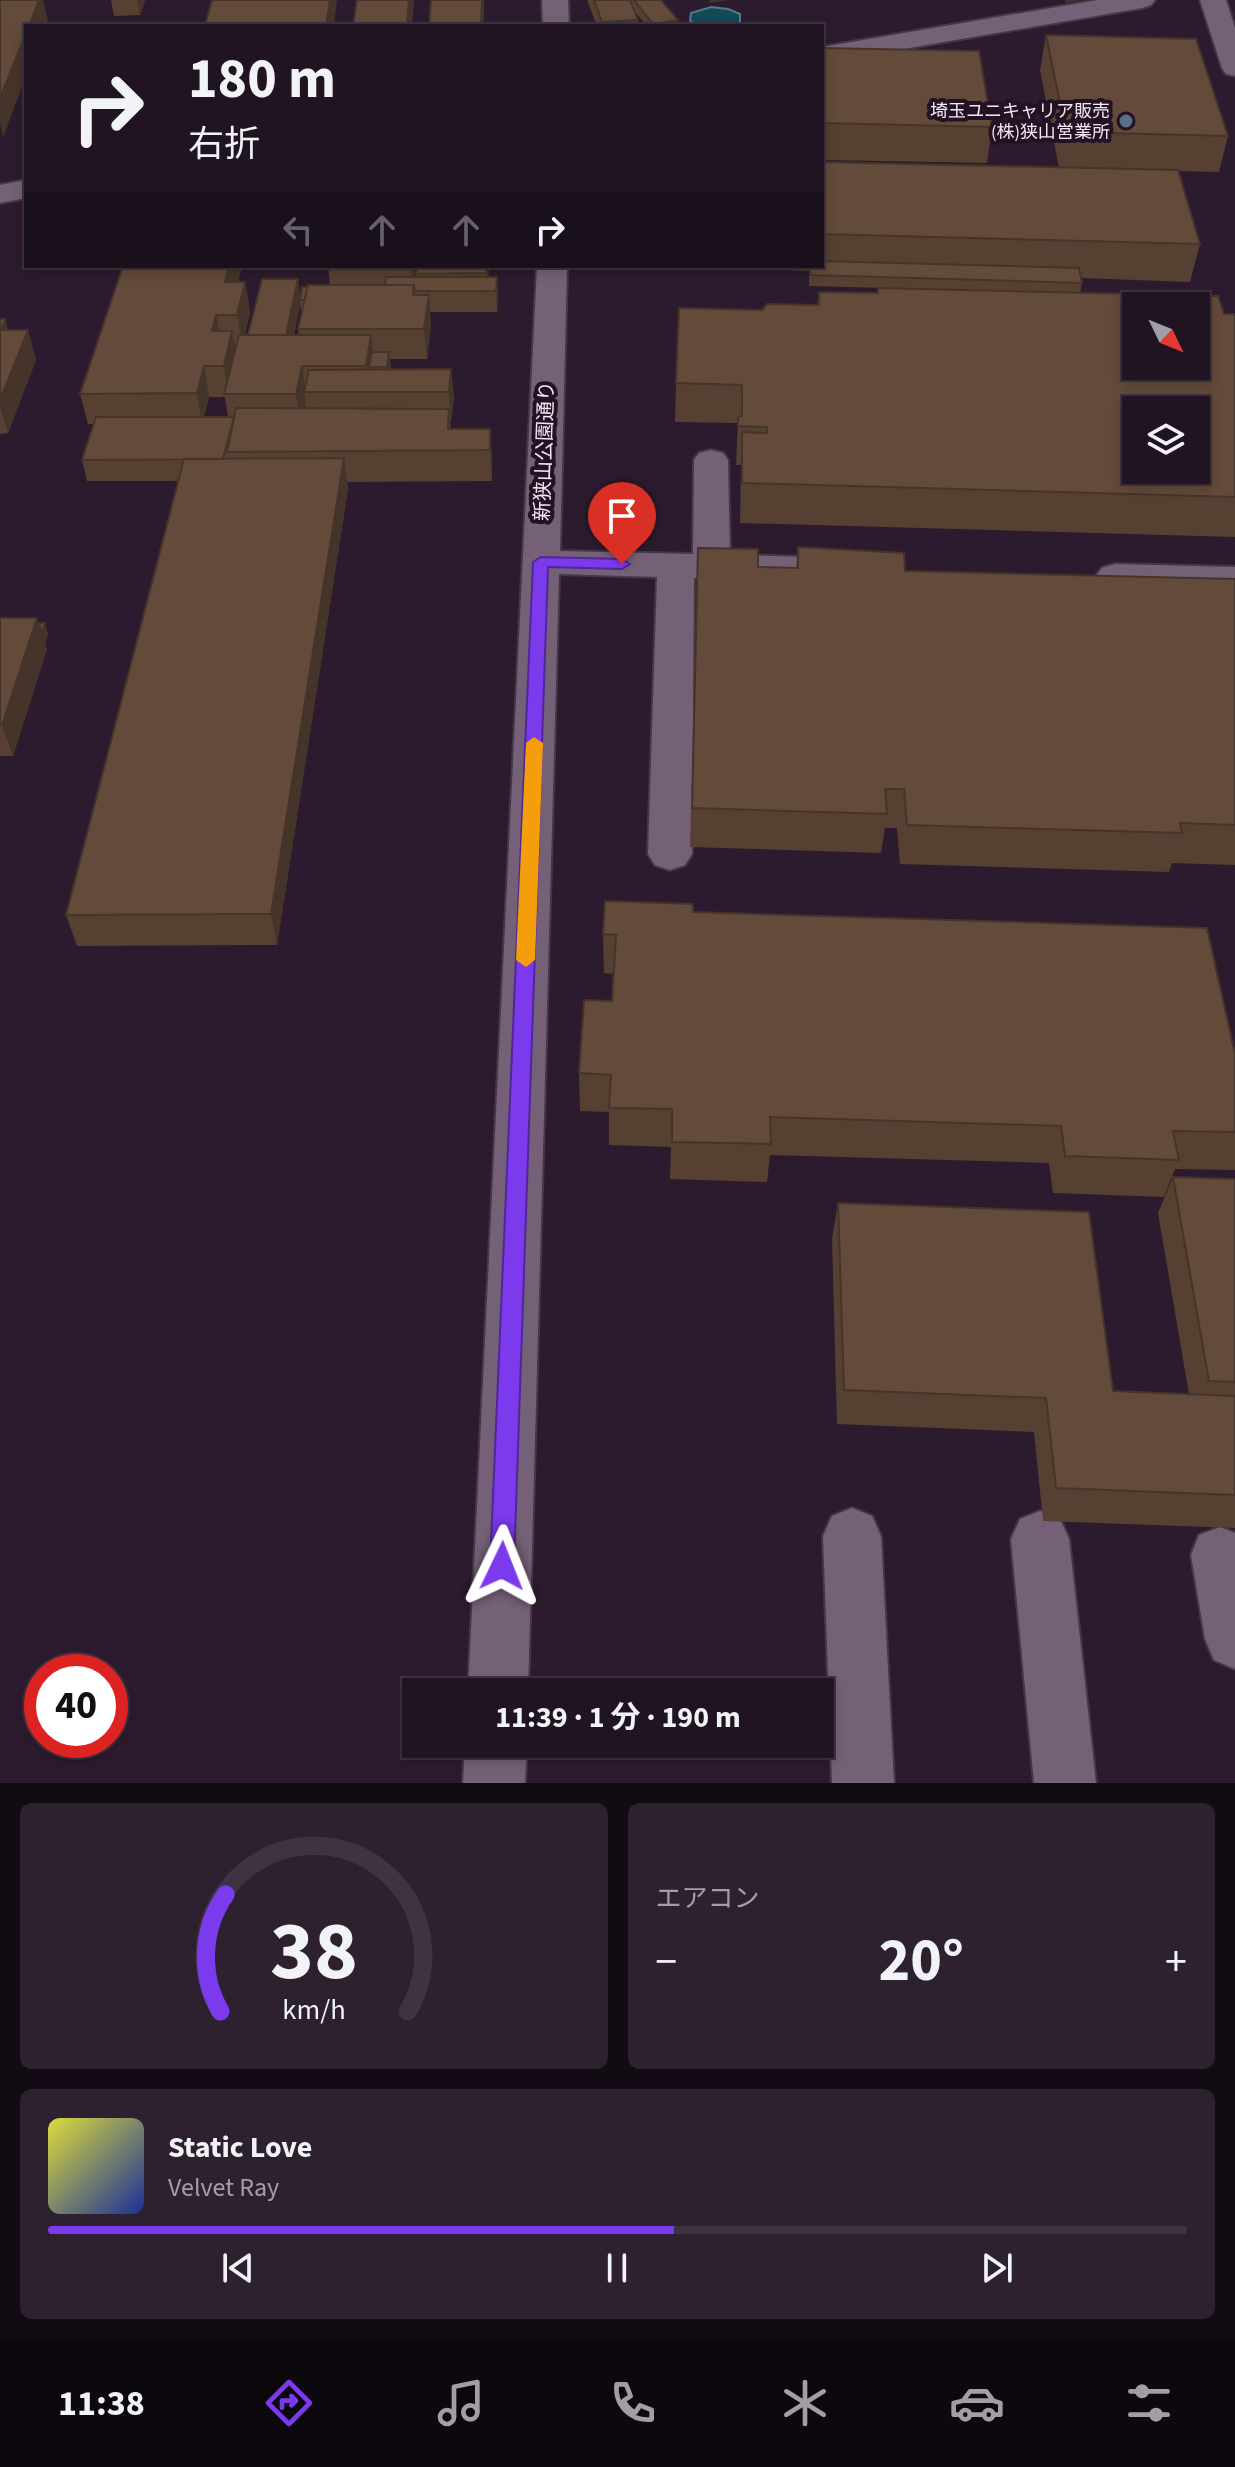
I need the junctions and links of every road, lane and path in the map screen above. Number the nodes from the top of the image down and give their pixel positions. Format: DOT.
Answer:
graph roads {
  1 [pos="555,0"];
  2 [pos="1142,0"];
  3 [pos="1213,0"];
  4 [pos="556,24"];
  5 [pos="824,55"];
  6 [pos="1235,68"];
  7 [pos="24,189"];
  8 [pos="0,194"];
  9 [pos="552,268"];
  10 [pos="711,460"];
  11 [pos="541,562"];
  12 [pos="694,566"];
  13 [pos="886,570"];
  14 [pos="1076,575"];
  15 [pos="1235,579"];
  16 [pos="670,854"];
  17 [pos="852,1536"];
  18 [pos="1040,1539"];
  19 [pos="1220,1555"];
  20 [pos="1235,1639"];
  21 [pos="499,1678"];
  22 [pos="495,1758"];
  23 [pos="494,1783"];
  24 [pos="863,1783"];
  25 [pos="1065,1783"];
  1 -- 4 [label="street"];
  2 -- 5 [label="street"];
  3 -- 6 [label="street"];
  7 -- 8 [label="street"];
  9 -- 11 [label="street, 新狭山公園通り"];
  10 -- 12 [label="street"];
  11 -- 12 [label="street"];
  11 -- 21 [label="street, 新狭山公園通り"];
  12 -- 13 [label="street"];
  12 -- 16 [label="street"];
  14 -- 15 [label="street"];
  17 -- 24 [label="street"];
  18 -- 25 [label="street"];
  19 -- 20 [label="street"];
  22 -- 23 [label="street"];
}
